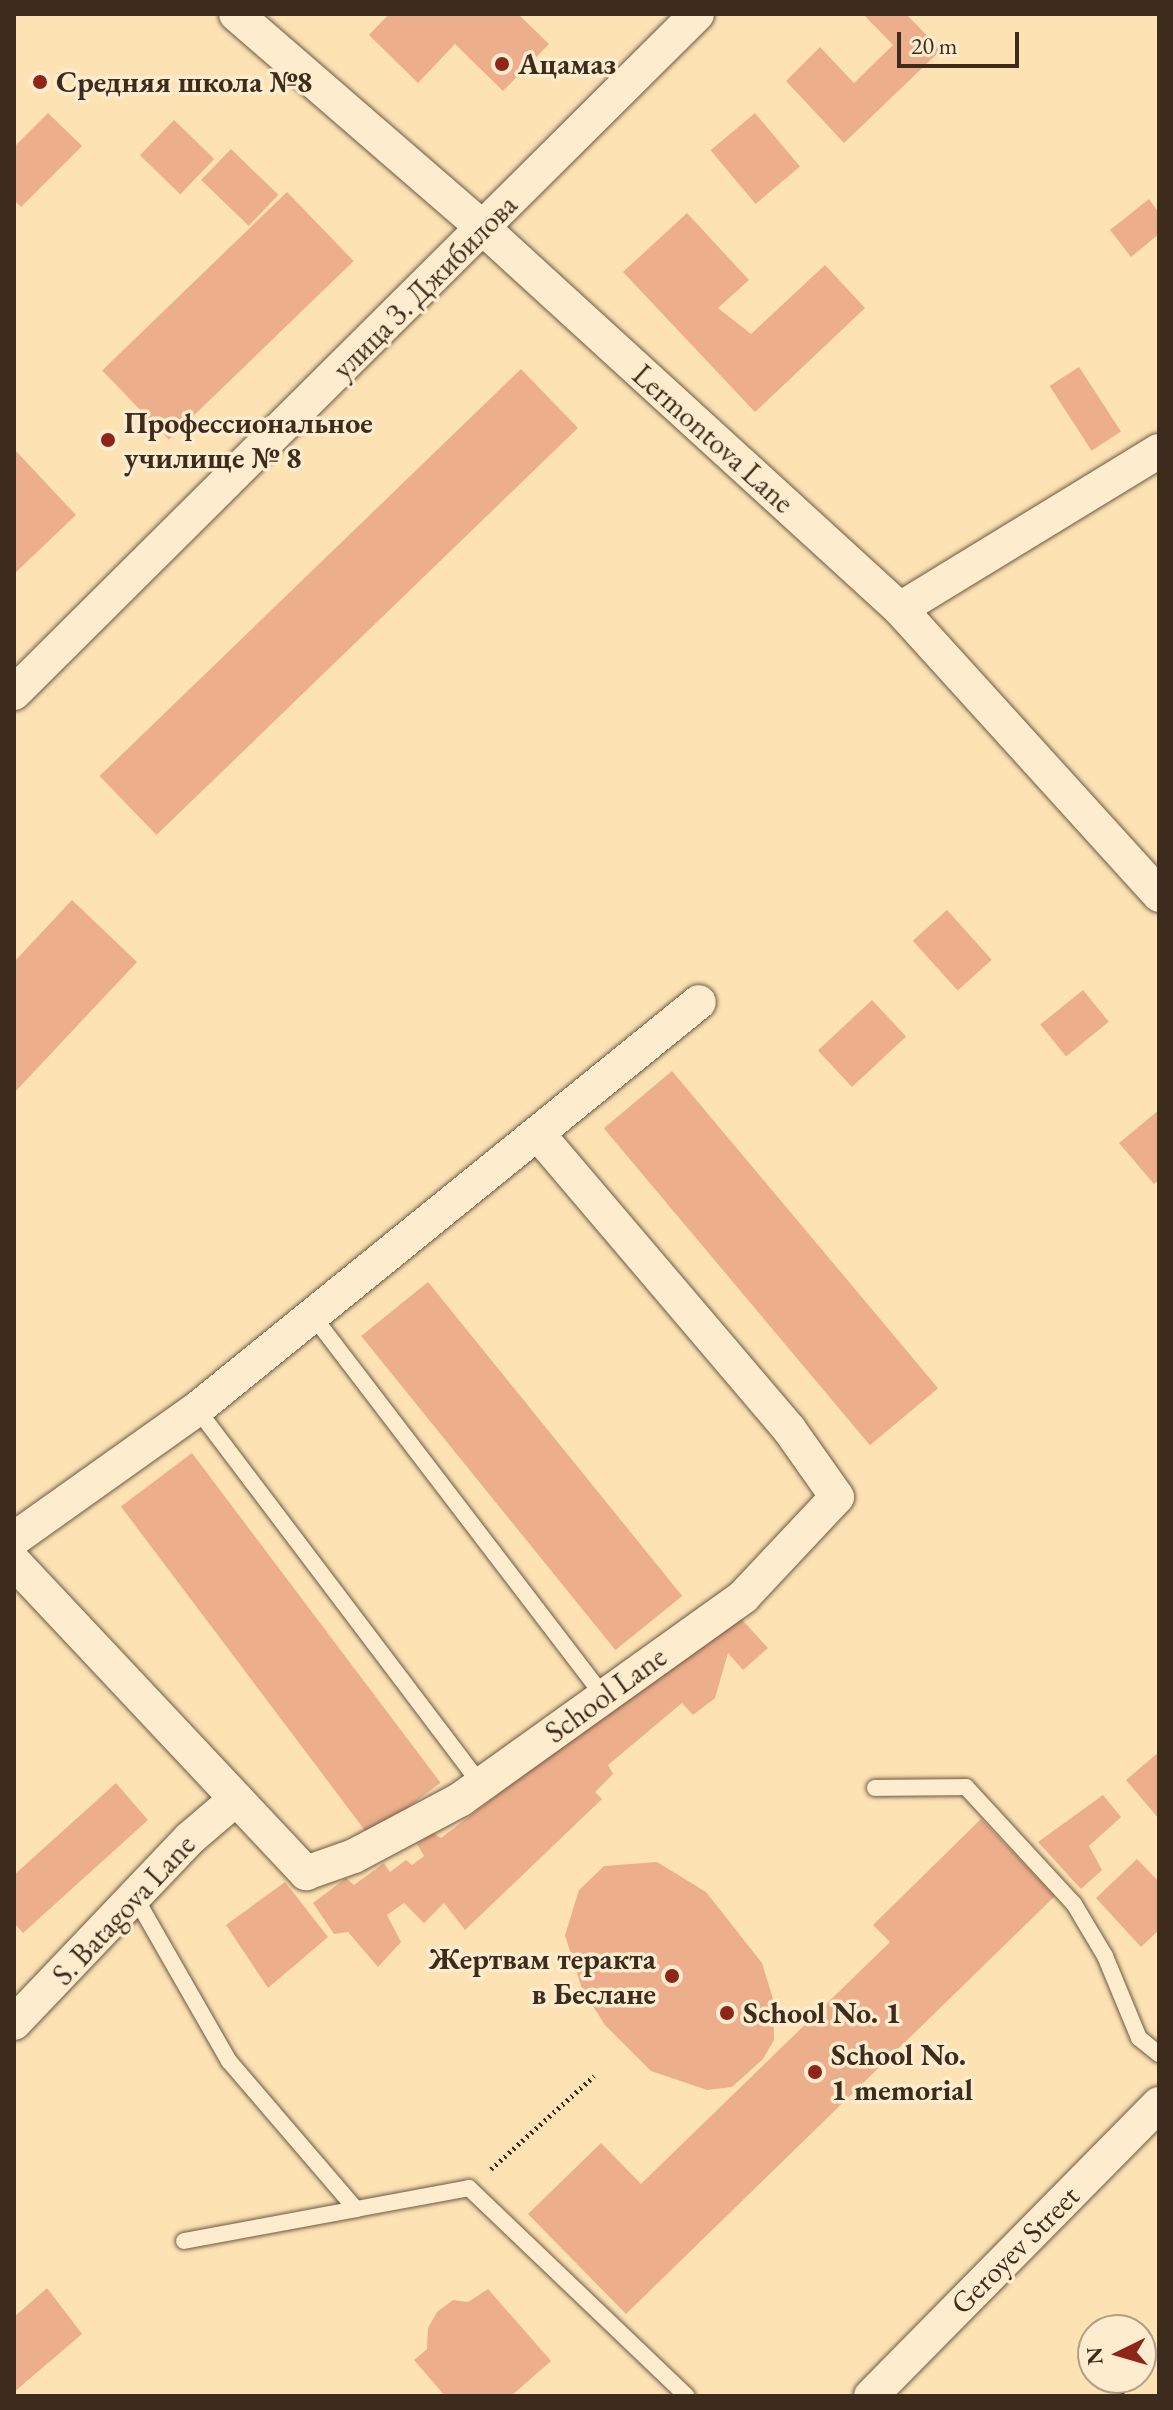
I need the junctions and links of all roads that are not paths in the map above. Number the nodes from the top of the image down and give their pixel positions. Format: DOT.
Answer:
graph roads {
  1 [pos="236,14"];
  2 [pos="697,14"];
  3 [pos="484,229"];
  4 [pos="1159,451"];
  5 [pos="900,609"];
  6 [pos="14,693"];
  7 [pos="1159,895"];
  8 [pos="699,1002"];
  9 [pos="538,1134"];
  10 [pos="313,1316"];
  11 [pos="197,1409"];
  12 [pos="14,1539"];
  13 [pos="14,1562"];
  14 [pos="604,1696"];
  15 [pos="481,1784"];
  16 [pos="875,1788"];
  17 [pos="236,1799"];
  18 [pos="135,1897"];
  19 [pos="14,2023"];
  20 [pos="1159,2054"];
  21 [pos="1159,2104"];
  22 [pos="356,2209"];
  23 [pos="184,2241"];
  24 [pos="687,2396"];
  25 [pos="871,2396"];
  1 -- 3 [label="street, Lermontova Lane"];
  2 -- 3 [label="street, улица З. Джибилова"];
  3 -- 5 [label="street, Lermontova Lane"];
  3 -- 6 [label="street, улица З. Джибилова"];
  4 -- 5 [label="street"];
  5 -- 7 [label="street, Lermontova Lane"];
  8 -- 9 [label="street"];
  9 -- 10 [label="street"];
  9 -- 14 [label="street, School Lane"];
  10 -- 11 [label="street"];
  10 -- 14 [label="lane"];
  11 -- 12 [label="street"];
  11 -- 15 [label="lane"];
  13 -- 17 [label="street, School Lane"];
  14 -- 15 [label="street, School Lane"];
  15 -- 17 [label="street, School Lane"];
  16 -- 20 [label="lane"];
  17 -- 18 [label="street, S. Batagova Lane"];
  18 -- 19 [label="street, S. Batagova Lane"];
  18 -- 22 [label="lane"];
  21 -- 25 [label="street, Geroyev Street"];
  22 -- 23 [label="lane"];
  22 -- 24 [label="lane"];
}
